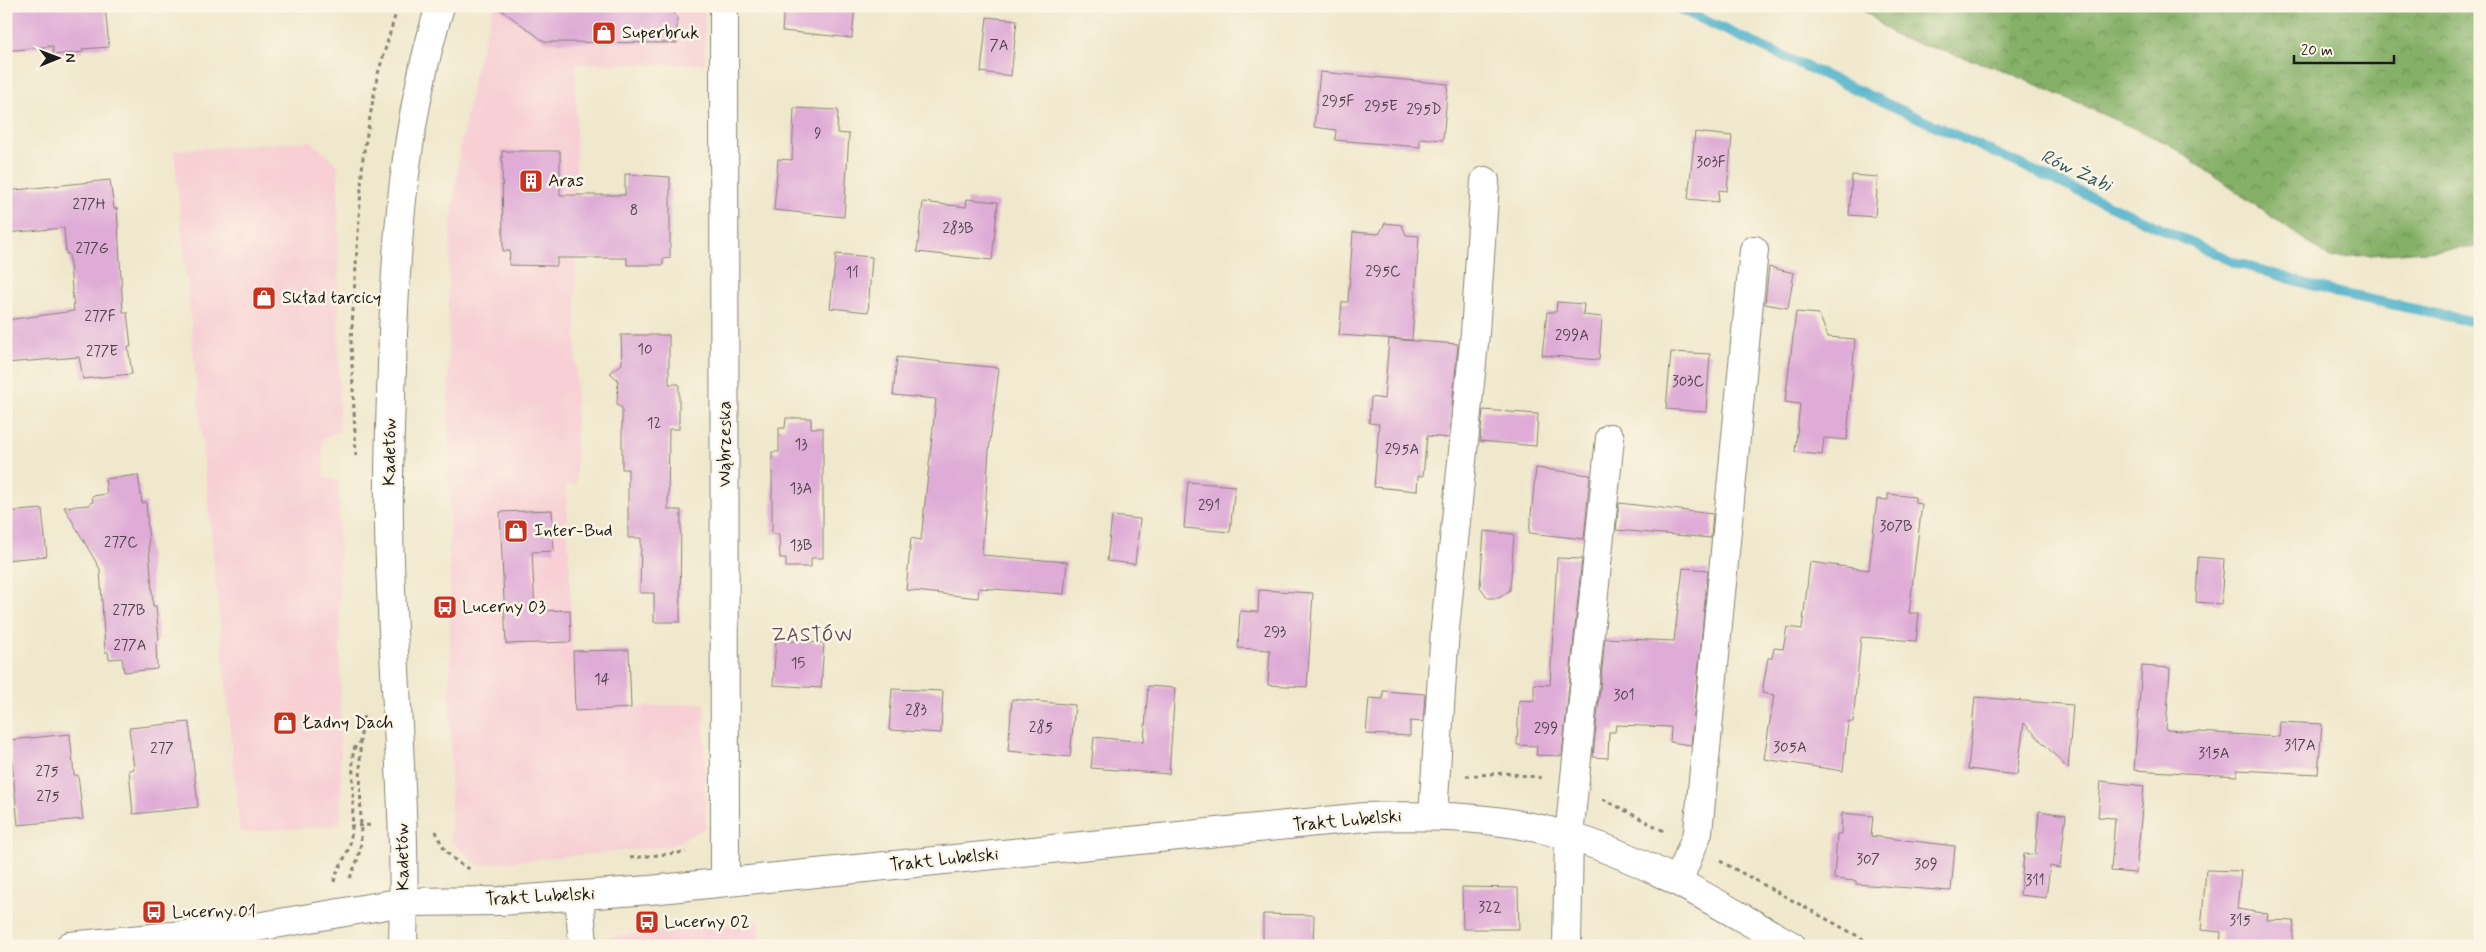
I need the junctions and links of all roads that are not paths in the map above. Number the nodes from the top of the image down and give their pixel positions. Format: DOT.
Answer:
graph roads {
  1 [pos="440,6"];
  2 [pos="724,6"];
  3 [pos="1485,181"];
  4 [pos="1754,250"];
  5 [pos="1610,438"];
  6 [pos="1433,815"];
  7 [pos="1569,836"];
  8 [pos="725,882"];
  9 [pos="1678,882"];
  10 [pos="579,896"];
  11 [pos="404,902"];
  12 [pos="70,946"];
  13 [pos="403,946"];
  14 [pos="583,946"];
  15 [pos="1567,946"];
  16 [pos="1792,946"];
  1 -- 11 [label="street, Kadetów"];
  2 -- 8 [label="street, Wąbrzeska"];
  3 -- 6 [label="street"];
  4 -- 9 [label="street"];
  5 -- 7 [label="street"];
  6 -- 7 [label="street, Trakt Lubelski"];
  6 -- 8 [label="street, Trakt Lubelski"];
  7 -- 9 [label="street, Trakt Lubelski"];
  7 -- 15 [label="street"];
  8 -- 10 [label="street, Trakt Lubelski"];
  9 -- 16 [label="street, Trakt Lubelski"];
  10 -- 11 [label="street, Trakt Lubelski"];
  10 -- 14 [label="street"];
  11 -- 12 [label="street, Trakt Lubelski"];
  11 -- 13 [label="street, Kadetów"];
}
